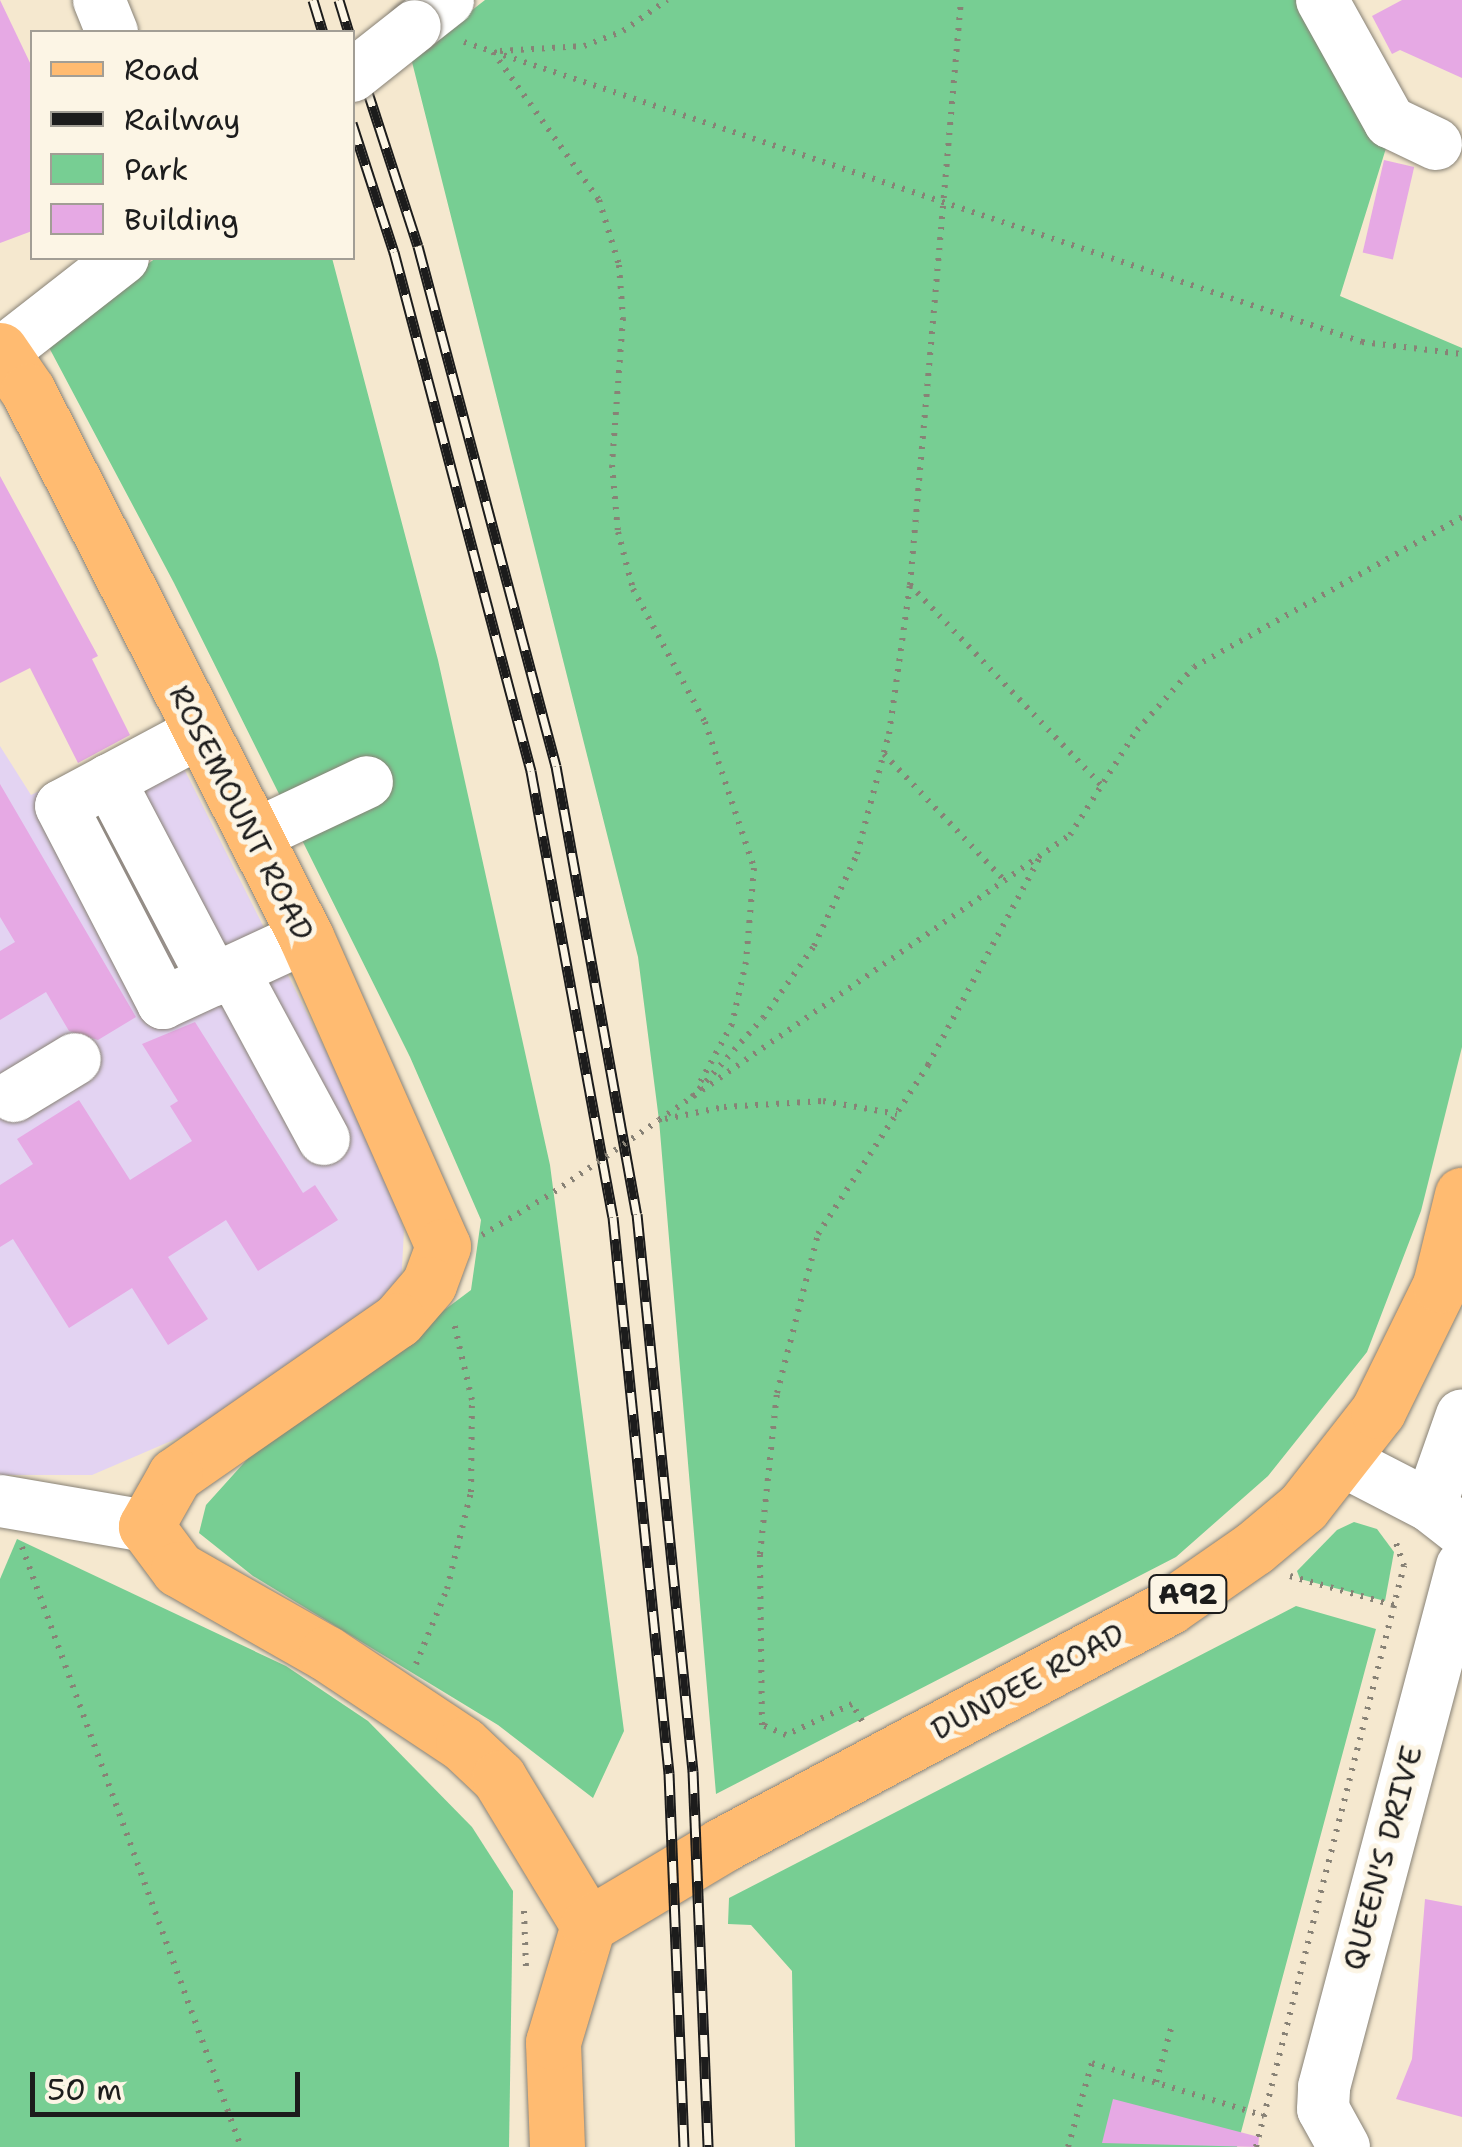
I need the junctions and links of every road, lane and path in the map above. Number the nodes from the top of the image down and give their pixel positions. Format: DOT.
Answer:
graph roads {
  1 [pos="99,0"];
  2 [pos="668,0"];
  3 [pos="961,0"];
  4 [pos="1322,0"];
  5 [pos="432,13"];
  6 [pos="111,30"];
  7 [pos="493,52"];
  8 [pos="355,74"];
  9 [pos="1436,144"];
  10 [pos="942,202"];
  11 [pos="120,260"];
  12 [pos="1,352"];
  13 [pos="1462,354"];
  14 [pos="1462,518"];
  15 [pos="910,584"];
  16 [pos="198,733"];
  17 [pos="884,754"];
  18 [pos="367,782"];
  19 [pos="1104,788"];
  20 [pos="253,836"];
  21 [pos="1040,857"];
  22 [pos="1004,881"];
  23 [pos="306,937"];
  24 [pos="223,975"];
  25 [pos="75,1060"];
  26 [pos="692,1097"];
  27 [pos="5,1098"];
  28 [pos="897,1114"];
  29 [pos="659,1120"];
  30 [pos="324,1140"];
  31 [pos="1462,1195"];
  32 [pos="436,1265"];
  33 [pos="1462,1414"];
  34 [pos="1342,1460"];
  35 [pos="3,1501"];
  36 [pos="1440,1524"];
  37 [pos="146,1526"];
  38 [pos="1254,1548"];
  39 [pos="1462,1566"];
  40 [pos="1394,1605"];
  41 [pos="399,1702"];
  42 [pos="882,1759"];
  43 [pos="524,1893"];
  44 [pos="588,1925"];
  45 [pos="526,1984"];
  46 [pos="1172,2025"];
  47 [pos="1156,2082"];
  48 [pos="1264,2116"];
  49 [pos="241,2147"];
  50 [pos="557,2147"];
  51 [pos="1068,2147"];
  52 [pos="1256,2147"];
  53 [pos="1344,2147"];
  1 -- 6 [label="street"];
  2 -- 7 [label="path"];
  3 -- 10 [label="path"];
  4 -- 9 [label="street"];
  5 -- 7 [label="path"];
  5 -- 8 [label="street, bridge"];
  7 -- 10 [label="path"];
  7 -- 26 [label="path"];
  10 -- 13 [label="path"];
  10 -- 15 [label="path"];
  11 -- 12 [label="street"];
  12 -- 16 [label="main road, ROSEMOUNT ROAD"];
  14 -- 19 [label="path"];
  15 -- 17 [label="path"];
  15 -- 19 [label="path"];
  16 -- 20 [label="main road, ROSEMOUNT ROAD"];
  16 -- 24 [label="street"];
  17 -- 22 [label="path"];
  17 -- 26 [label="path"];
  18 -- 20 [label="street"];
  19 -- 21 [label="path"];
  20 -- 23 [label="main road, ROSEMOUNT ROAD"];
  21 -- 22 [label="path"];
  21 -- 28 [label="path"];
  22 -- 26 [label="path"];
  23 -- 24 [label="street"];
  23 -- 32 [label="main road, ROSEMOUNT ROAD"];
  24 -- 30 [label="street"];
  25 -- 27 [label="street"];
  26 -- 29 [label="path"];
  28 -- 29 [label="path"];
  28 -- 42 [label="path"];
  29 -- 32 [label="path, bridge"];
  31 -- 34 [label="main road, DUNDEE ROAD / A92"];
  32 -- 37 [label="main road"];
  32 -- 41 [label="path"];
  33 -- 36 [label="street"];
  34 -- 36 [label="street"];
  34 -- 38 [label="main road, DUNDEE ROAD / A92"];
  35 -- 37 [label="street"];
  35 -- 49 [label="path"];
  36 -- 40 [label="path"];
  37 -- 41 [label="main road"];
  38 -- 40 [label="path"];
  38 -- 42 [label="main road, DUNDEE ROAD / A92"];
  39 -- 53 [label="street, QUEEN'S DRIVE"];
  40 -- 48 [label="path"];
  41 -- 44 [label="main road"];
  42 -- 44 [label="main road, DUNDEE ROAD / A92"];
  43 -- 45 [label="path"];
  44 -- 50 [label="main road"];
  46 -- 47 [label="path"];
  47 -- 48 [label="path"];
  47 -- 51 [label="path"];
  48 -- 52 [label="path"];
}
